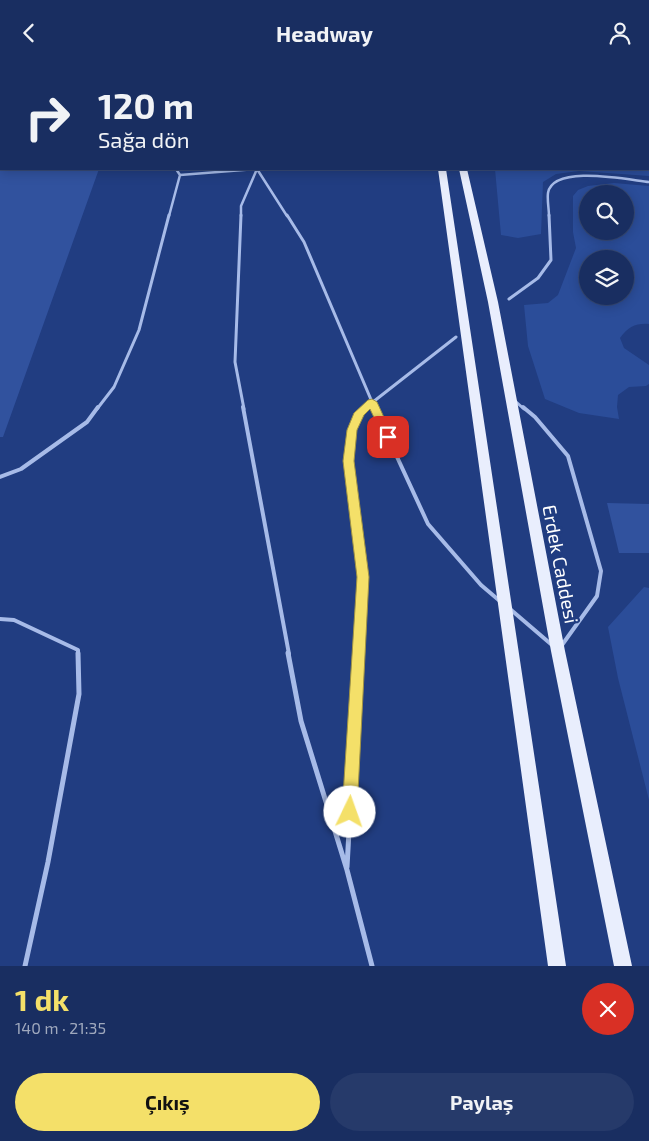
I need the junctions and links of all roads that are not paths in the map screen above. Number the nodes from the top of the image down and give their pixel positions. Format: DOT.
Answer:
graph roads {
  1 [pos="177,170"];
  2 [pos="244,170"];
  3 [pos="257,170"];
  4 [pos="258,170"];
  5 [pos="442,170"];
  6 [pos="463,170"];
  7 [pos="180,175"];
  8 [pos="649,182"];
  9 [pos="508,299"];
  10 [pos="456,337"];
  11 [pos="511,398"];
  12 [pos="372,402"];
  13 [pos="0,477"];
  14 [pos="505,605"];
  15 [pos="0,619"];
  16 [pos="558,651"];
  17 [pos="347,870"];
  18 [pos="26,966"];
  19 [pos="372,966"];
  20 [pos="557,966"];
  21 [pos="624,966"];
  1 -- 7 [label="lane"];
  2 -- 7 [label="lane"];
  3 -- 17 [label="lane"];
  4 -- 12 [label="lane"];
  5 -- 14 [label="main road"];
  6 -- 11 [label="main road, Erdek Caddesi"];
  7 -- 13 [label="lane"];
  8 -- 9 [label="lane"];
  10 -- 12 [label="lane"];
  11 -- 16 [label="main road, Erdek Caddesi"];
  11 -- 16 [label="lane"];
  12 -- 14 [label="lane"];
  12 -- 17 [label="lane"];
  14 -- 16 [label="lane"];
  14 -- 20 [label="main road"];
  15 -- 18 [label="lane"];
  16 -- 21 [label="main road, Erdek Caddesi"];
  17 -- 19 [label="lane"];
}
